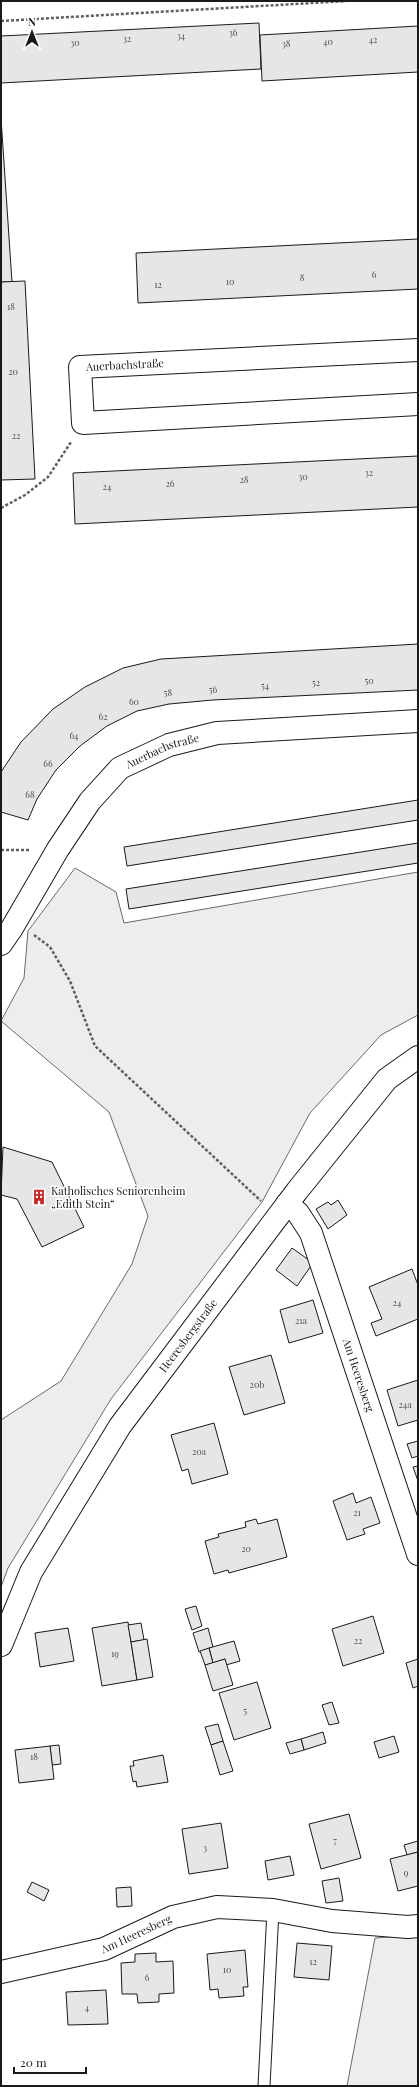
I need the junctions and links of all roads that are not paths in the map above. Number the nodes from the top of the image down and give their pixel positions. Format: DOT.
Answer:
graph roads {
  1 [pos="418,350"];
  2 [pos="418,404"];
  3 [pos="418,721"];
  4 [pos="1,944"];
  5 [pos="418,1057"];
  6 [pos="283,1209"];
  7 [pos="418,1554"];
  8 [pos="1,1645"];
  9 [pos="273,1910"];
  10 [pos="418,1926"];
  11 [pos="1,1972"];
  12 [pos="264,2086"];
  1 -- 2 [label="street, Auerbachstraße"];
  3 -- 4 [label="street, Auerbachstraße"];
  5 -- 6 [label="street, Heeresbergstraße"];
  6 -- 7 [label="street, Am Heeresberg"];
  6 -- 8 [label="street, Heeresbergstraße"];
  9 -- 10 [label="street, Am Heeresberg"];
  9 -- 11 [label="street, Am Heeresberg"];
  9 -- 12 [label="lane"];
}
